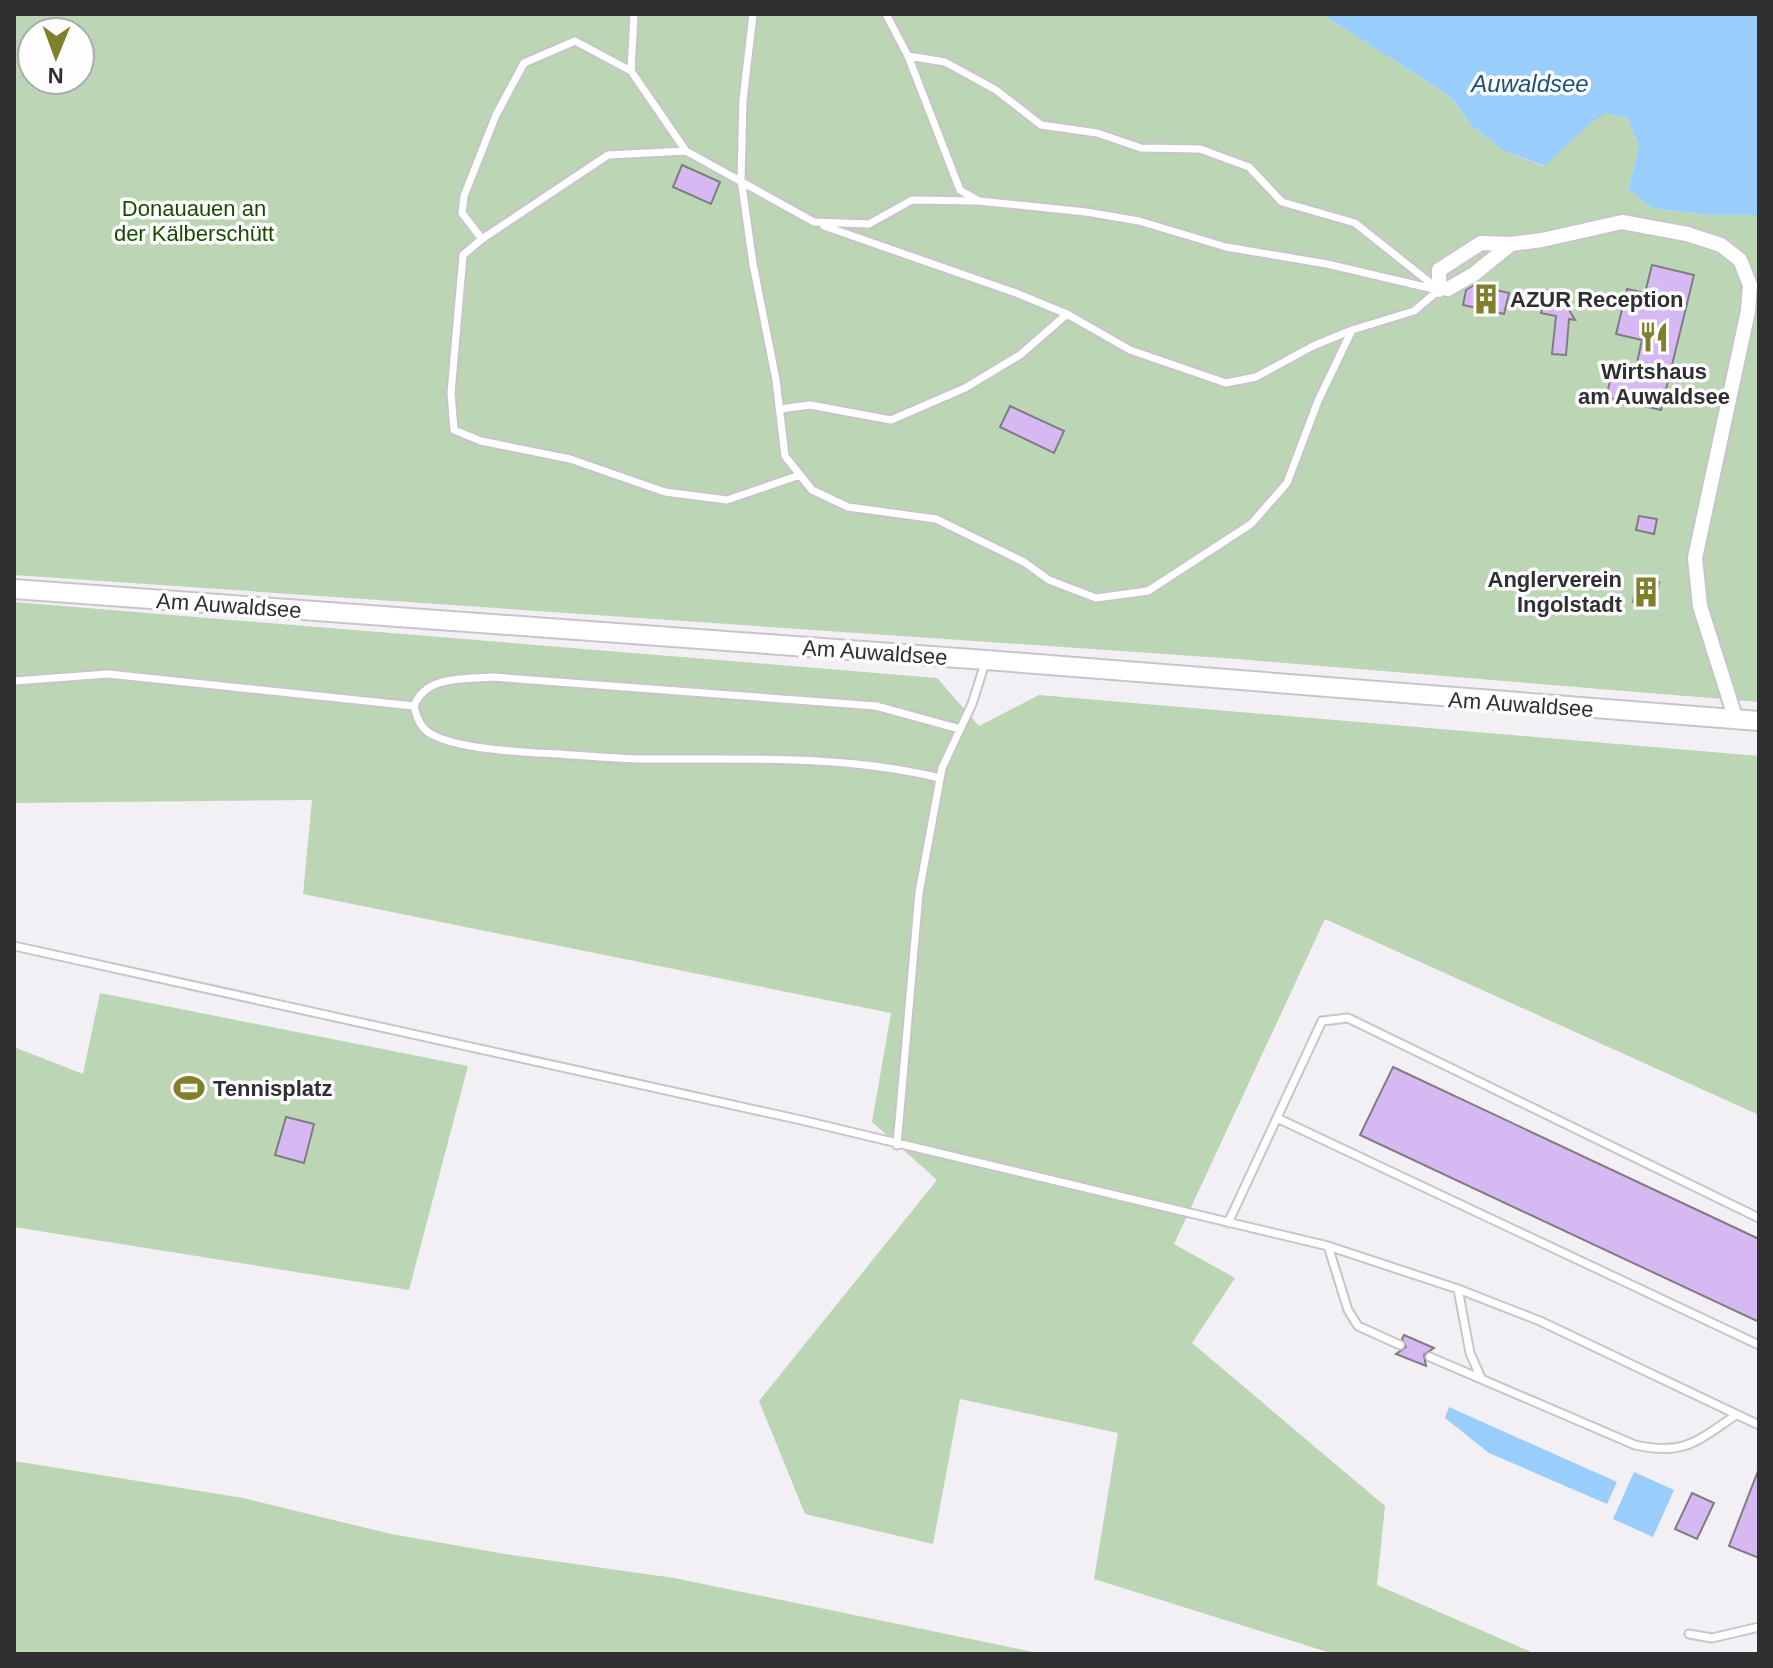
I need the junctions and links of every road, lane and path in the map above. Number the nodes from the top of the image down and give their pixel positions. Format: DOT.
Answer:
graph roads {
  1 [pos="634,14"];
  2 [pos="753,14"];
  3 [pos="886,14"];
  4 [pos="908,56"];
  5 [pos="631,71"];
  6 [pos="686,151"];
  7 [pos="741,179"];
  8 [pos="979,201"];
  9 [pos="814,222"];
  10 [pos="482,239"];
  11 [pos="1511,244"];
  12 [pos="1444,290"];
  13 [pos="1067,314"];
  14 [pos="1352,330"];
  15 [pos="780,409"];
  16 [pos="800,475"];
  17 [pos="14,589"];
  18 [pos="986,660"];
  19 [pos="14,681"];
  20 [pos="414,706"];
  21 [pos="1736,720"];
  22 [pos="1759,721"];
  23 [pos="960,729"];
  24 [pos="940,778"];
  25 [pos="14,946"];
  26 [pos="1277,1118"];
  27 [pos="897,1145"];
  28 [pos="1759,1218"];
  29 [pos="1228,1223"];
  30 [pos="1328,1246"];
  31 [pos="1458,1289"];
  32 [pos="1400,1345"];
  33 [pos="1759,1345"];
  34 [pos="1430,1357"];
  35 [pos="1481,1378"];
  36 [pos="1736,1415"];
  37 [pos="1759,1425"];
  38 [pos="1759,1627"];
  39 [pos="1689,1634"];
  1 -- 5 [label="lane"];
  2 -- 7 [label="lane"];
  3 -- 4 [label="lane"];
  4 -- 8 [label="lane"];
  4 -- 12 [label="lane"];
  5 -- 6 [label="lane"];
  5 -- 10 [label="lane"];
  6 -- 7 [label="lane"];
  6 -- 10 [label="lane"];
  7 -- 9 [label="lane"];
  7 -- 15 [label="lane"];
  8 -- 9 [label="lane"];
  8 -- 12 [label="lane"];
  9 -- 13 [label="lane"];
  10 -- 16 [label="lane"];
  11 -- 12 [label="street"];
  11 -- 12 [label="street"];
  11 -- 21 [label="street"];
  12 -- 14 [label="lane"];
  13 -- 14 [label="lane"];
  13 -- 15 [label="lane"];
  14 -- 16 [label="lane"];
  15 -- 16 [label="lane"];
  17 -- 18 [label="street, Am Auwaldsee"];
  18 -- 21 [label="street, Am Auwaldsee"];
  18 -- 23 [label="lane"];
  19 -- 20 [label="lane"];
  20 -- 23 [label="lane"];
  20 -- 24 [label="lane"];
  21 -- 22 [label="street, Am Auwaldsee"];
  23 -- 24 [label="lane"];
  24 -- 27 [label="lane"];
  25 -- 27 [label="lane"];
  26 -- 28 [label="lane"];
  26 -- 29 [label="lane"];
  26 -- 33 [label="lane"];
  27 -- 29 [label="lane"];
  29 -- 30 [label="lane"];
  30 -- 31 [label="lane"];
  30 -- 32 [label="lane"];
  31 -- 35 [label="lane"];
  31 -- 36 [label="lane"];
  34 -- 35 [label="lane"];
  35 -- 36 [label="lane"];
  36 -- 37 [label="lane"];
  38 -- 39 [label="lane"];
}
